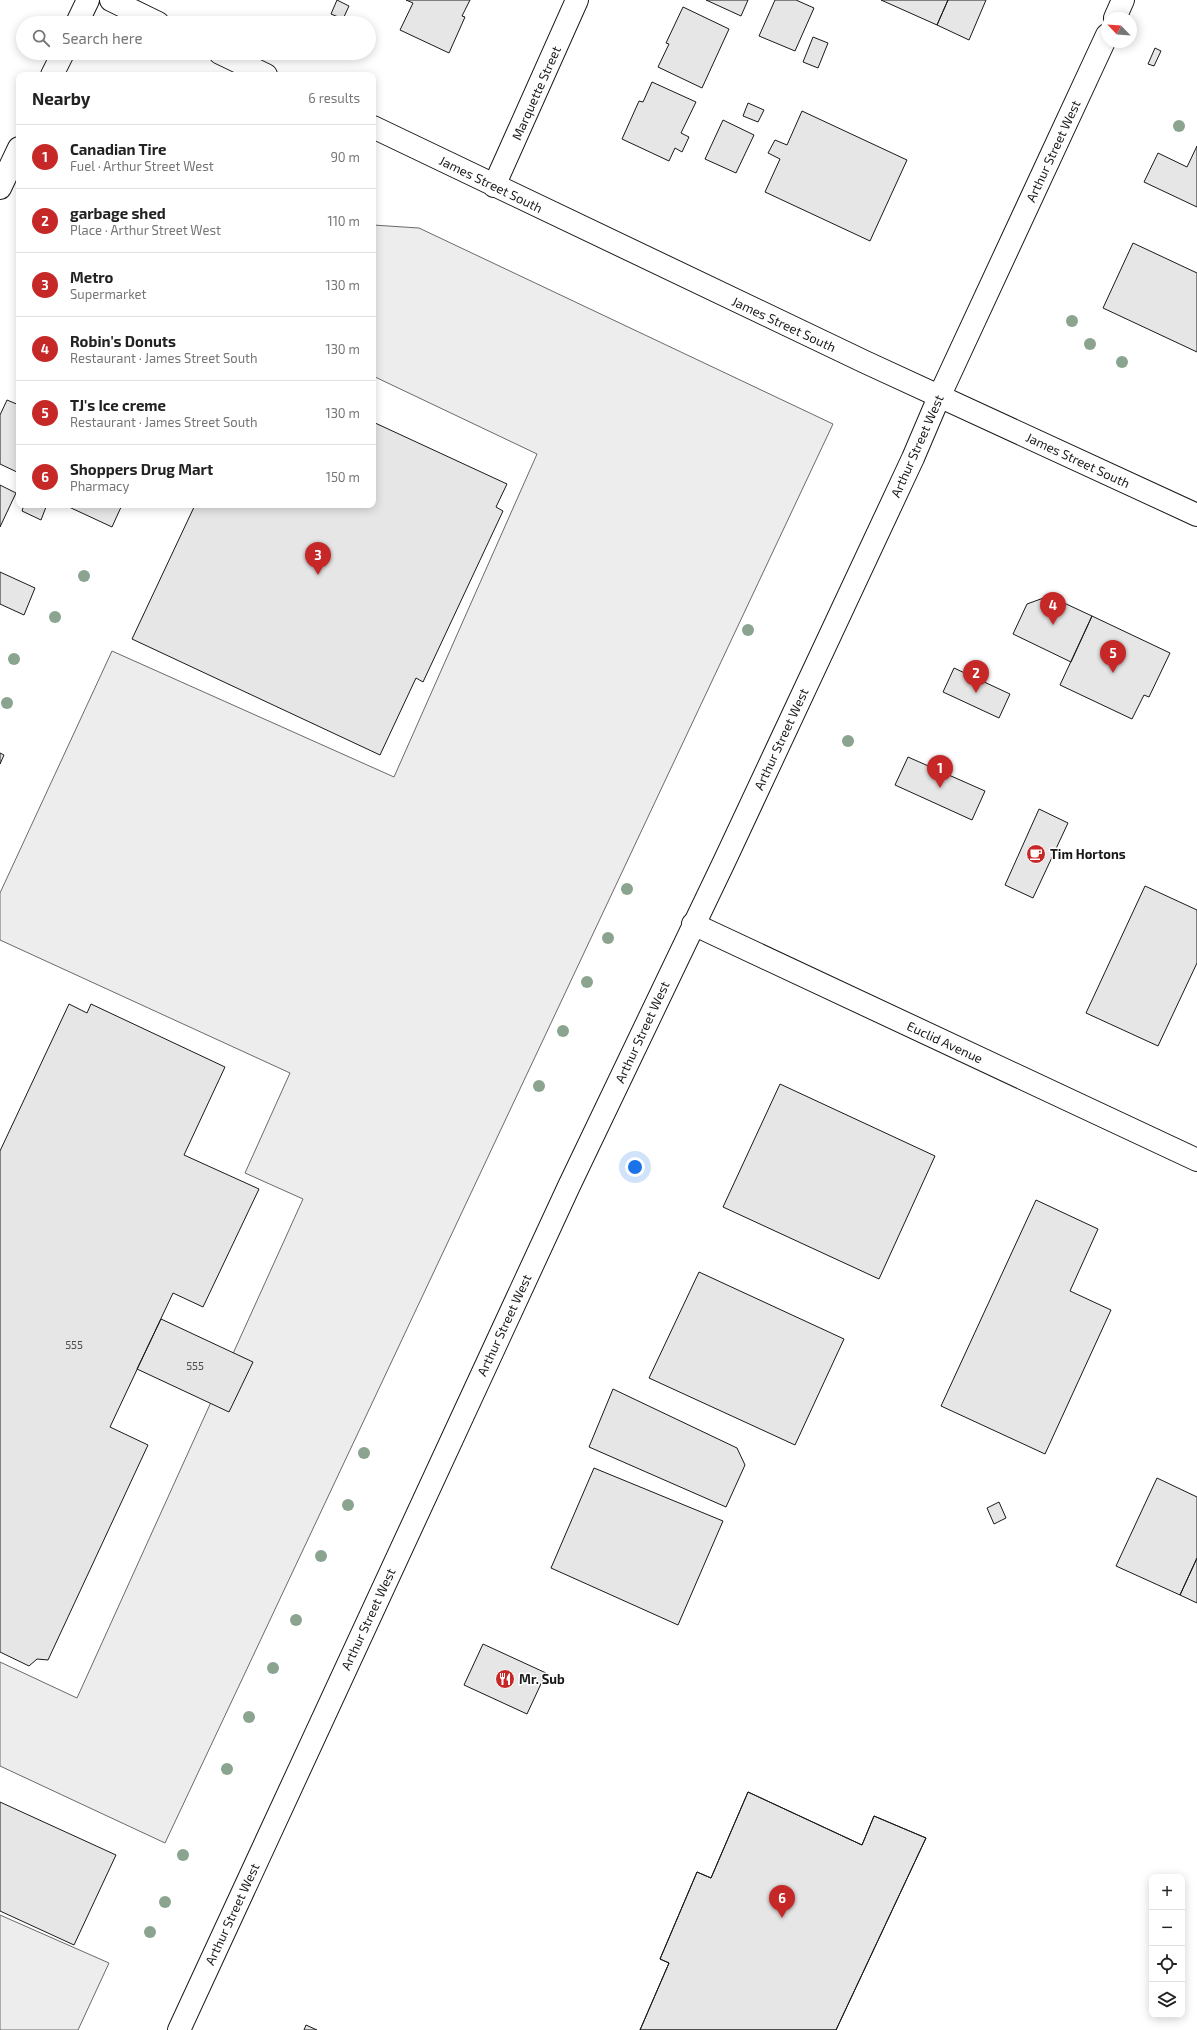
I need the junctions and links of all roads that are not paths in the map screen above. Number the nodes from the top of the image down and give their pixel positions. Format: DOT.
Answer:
graph roads {
  1 [pos="88,0"];
  2 [pos="111,0"];
  3 [pos="577,0"];
  4 [pos="1123,0"];
  5 [pos="1118,12"];
  6 [pos="80,16"];
  7 [pos="144,16"];
  8 [pos="1101,48"];
  9 [pos="60,60"];
  10 [pos="235,60"];
  11 [pos="54,72"];
  12 [pos="260,72"];
  13 [pos="376,128"];
  14 [pos="16,154"];
  15 [pos="494,186"];
  16 [pos="0,188"];
  17 [pos="939,397"];
  18 [pos="1197,515"];
  19 [pos="693,924"];
  20 [pos="1197,1160"];
  21 [pos="178,2030"];
  1 -- 6 [label="main road"];
  2 -- 7 [label="main road"];
  3 -- 15 [label="main road, Marquette Street"];
  4 -- 5 [label="main road"];
  8 -- 17 [label="main road, Arthur Street West"];
  9 -- 11 [label="main road"];
  10 -- 12 [label="main road"];
  13 -- 15 [label="main road, James Street South"];
  14 -- 16 [label="main road"];
  15 -- 17 [label="main road, James Street South"];
  17 -- 18 [label="main road, James Street South"];
  17 -- 19 [label="main road, Arthur Street West"];
  19 -- 20 [label="main road, Euclid Avenue"];
  19 -- 21 [label="main road, Arthur Street West"];
}
